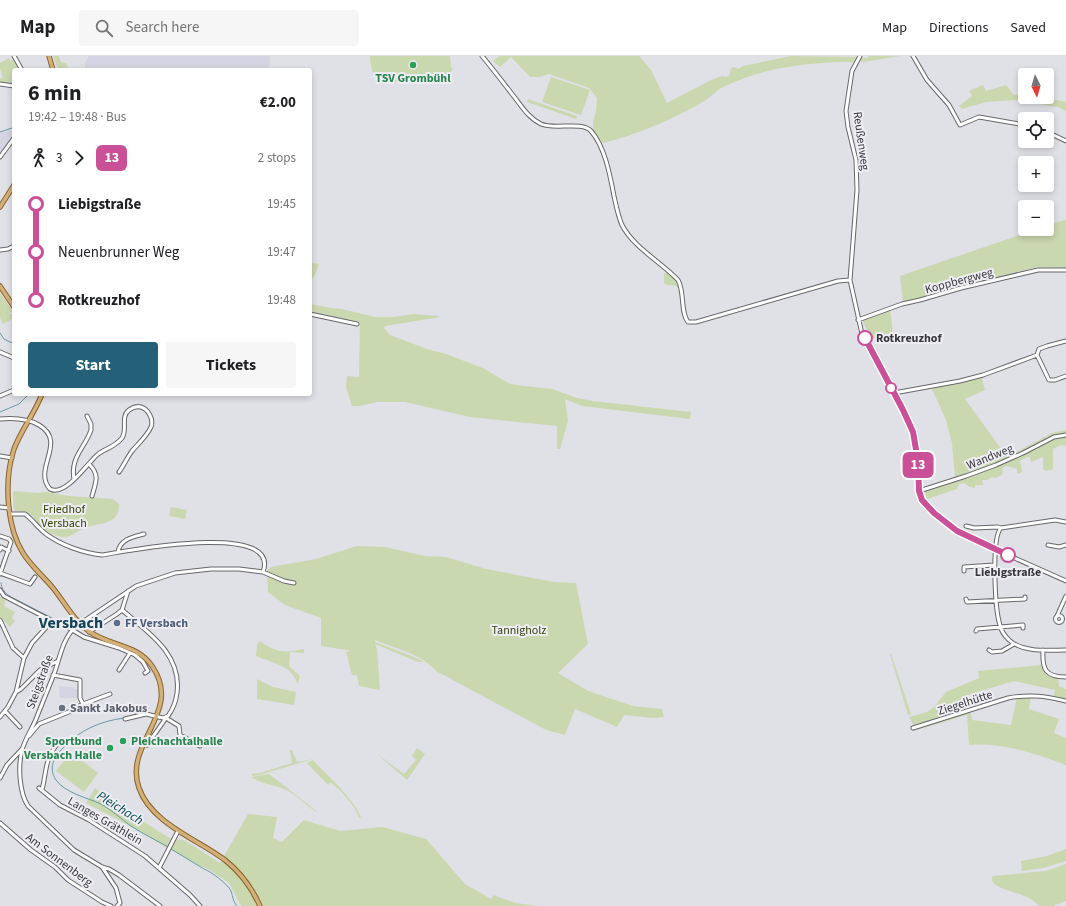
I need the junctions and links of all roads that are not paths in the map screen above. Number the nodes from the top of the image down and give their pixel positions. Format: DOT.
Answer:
graph roads {
  1 [pos="14,56"];
  2 [pos="49,56"];
  3 [pos="482,56"];
  4 [pos="860,56"];
  5 [pos="913,56"];
  6 [pos="21,68"];
  7 [pos="52,68"];
  8 [pos="0,84"];
  9 [pos="12,86"];
  10 [pos="1018,125"];
  11 [pos="1054,135"];
  12 [pos="12,141"];
  13 [pos="1066,141"];
  14 [pos="0,157"];
  15 [pos="12,188"];
  16 [pos="0,207"];
  17 [pos="12,247"];
  18 [pos="0,250"];
  19 [pos="1066,270"];
  20 [pos="850,280"];
  21 [pos="0,286"];
  22 [pos="12,303"];
  23 [pos="312,314"];
  24 [pos="858,320"];
  25 [pos="357,324"];
  26 [pos="1066,341"];
  27 [pos="0,352"];
  28 [pos="1037,355"];
  29 [pos="12,357"];
  30 [pos="1066,376"];
  31 [pos="12,391"];
  32 [pos="894,393"];
  33 [pos="0,396"];
  34 [pos="41,396"];
  35 [pos="87,416"];
  36 [pos="0,419"];
  37 [pos="29,421"];
  38 [pos="1066,435"];
  39 [pos="0,456"];
  40 [pos="12,458"];
  41 [pos="89,464"];
  42 [pos="119,472"];
  43 [pos="74,479"];
  44 [pos="919,491"];
  45 [pos="92,496"];
  46 [pos="0,507"];
  47 [pos="9,508"];
  48 [pos="10,514"];
  49 [pos="1066,522"];
  50 [pos="966,526"];
  51 [pos="1066,526"];
  52 [pos="1001,528"];
  53 [pos="144,534"];
  54 [pos="0,536"];
  55 [pos="1066,544"];
  56 [pos="1048,545"];
  57 [pos="0,550"];
  58 [pos="996,550"];
  59 [pos="9,551"];
  60 [pos="118,552"];
  61 [pos="994,565"];
  62 [pos="263,570"];
  63 [pos="964,571"];
  64 [pos="0,573"];
  65 [pos="35,577"];
  66 [pos="1066,581"];
  67 [pos="294,583"];
  68 [pos="0,590"];
  69 [pos="128,591"];
  70 [pos="2,596"];
  71 [pos="1066,596"];
  72 [pos="1025,597"];
  73 [pos="966,599"];
  74 [pos="996,601"];
  75 [pos="122,610"];
  76 [pos="1057,616"];
  77 [pos="0,620"];
  78 [pos="52,621"];
  79 [pos="80,624"];
  80 [pos="1000,626"];
  81 [pos="1023,628"];
  82 [pos="72,630"];
  83 [pos="89,632"];
  84 [pos="976,632"];
  85 [pos="1014,644"];
  86 [pos="989,650"];
  87 [pos="1043,650"];
  88 [pos="1066,650"];
  89 [pos="130,653"];
  90 [pos="24,658"];
  91 [pos="58,661"];
  92 [pos="119,670"];
  93 [pos="145,673"];
  94 [pos="53,675"];
  95 [pos="1066,677"];
  96 [pos="16,692"];
  97 [pos="110,694"];
  98 [pos="1066,701"];
  99 [pos="83,704"];
  100 [pos="5,711"];
  101 [pos="158,716"];
  102 [pos="0,717"];
  103 [pos="166,718"];
  104 [pos="126,719"];
  105 [pos="20,727"];
  106 [pos="913,728"];
  107 [pos="27,739"];
  108 [pos="57,744"];
  109 [pos="146,744"];
  110 [pos="200,746"];
  111 [pos="22,749"];
  112 [pos="0,778"];
  113 [pos="0,823"];
  114 [pos="178,830"];
  115 [pos="102,867"];
  116 [pos="159,868"];
  117 [pos="118,905"];
  118 [pos="111,906"];
  119 [pos="160,906"];
  120 [pos="200,906"];
  121 [pos="260,906"];
  1 -- 6 [label="street"];
  2 -- 7 [label="main road"];
  3 -- 20 [label="street"];
  4 -- 20 [label="street, Reußenweg"];
  5 -- 10 [label="street"];
  8 -- 9 [label="street"];
  11 -- 13 [label="street"];
  12 -- 14 [label="street"];
  15 -- 16 [label="main road"];
  17 -- 18 [label="street"];
  19 -- 24 [label="street, Koppbergweg"];
  20 -- 24 [label="street, Reußenweg"];
  21 -- 22 [label="main road"];
  23 -- 25 [label="street"];
  24 -- 32 [label="street, Reußenweg"];
  26 -- 28 [label="street"];
  27 -- 29 [label="street"];
  28 -- 30 [label="street"];
  28 -- 32 [label="street"];
  31 -- 33 [label="street"];
  32 -- 44 [label="street, Reußenweg"];
  34 -- 37 [label="main road"];
  35 -- 43 [label="street"];
  36 -- 37 [label="street"];
  37 -- 40 [label="main road"];
  37 -- 43 [label="street"];
  38 -- 44 [label="street, Wandweg"];
  39 -- 40 [label="street"];
  40 -- 47 [label="main road"];
  41 -- 42 [label="street"];
  41 -- 43 [label="street"];
  41 -- 45 [label="street"];
  44 -- 58 [label="street"];
  46 -- 47 [label="street"];
  47 -- 48 [label="main road"];
  48 -- 60 [label="street"];
  48 -- 79 [label="main road"];
  49 -- 51 [label="street"];
  49 -- 52 [label="street"];
  50 -- 52 [label="street"];
  52 -- 58 [label="street"];
  53 -- 60 [label="street"];
  54 -- 59 [label="street"];
  55 -- 56 [label="street"];
  57 -- 59 [label="street"];
  58 -- 61 [label="street"];
  58 -- 66 [label="street"];
  59 -- 64 [label="street"];
  60 -- 62 [label="street"];
  61 -- 63 [label="street"];
  61 -- 74 [label="street"];
  62 -- 67 [label="street, Steigstraße"];
  62 -- 69 [label="street, Steigstraße"];
  64 -- 65 [label="street"];
  68 -- 70 [label="street"];
  69 -- 75 [label="street"];
  69 -- 79 [label="street, Steigstraße"];
  70 -- 78 [label="street"];
  71 -- 76 [label="street"];
  72 -- 74 [label="street"];
  73 -- 74 [label="street"];
  74 -- 80 [label="street"];
  75 -- 83 [label="street"];
  75 -- 103 [label="street"];
  77 -- 90 [label="street"];
  78 -- 82 [label="street"];
  78 -- 90 [label="street"];
  79 -- 82 [label="street, Steigstraße"];
  79 -- 83 [label="main road"];
  80 -- 81 [label="street"];
  80 -- 84 [label="street"];
  80 -- 85 [label="street"];
  82 -- 89 [label="street"];
  82 -- 91 [label="street, Steigstraße"];
  83 -- 101 [label="main road"];
  85 -- 86 [label="street"];
  85 -- 87 [label="street"];
  87 -- 88 [label="street"];
  87 -- 95 [label="street"];
  89 -- 92 [label="street"];
  89 -- 93 [label="street"];
  90 -- 96 [label="street"];
  91 -- 94 [label="street, Steigstraße"];
  91 -- 96 [label="street"];
  94 -- 99 [label="street"];
  94 -- 107 [label="street, Steigstraße"];
  96 -- 100 [label="street"];
  97 -- 99 [label="street"];
  98 -- 106 [label="street, Ziegelhütte"];
  99 -- 107 [label="street"];
  100 -- 102 [label="street"];
  100 -- 105 [label="street"];
  101 -- 103 [label="street"];
  101 -- 104 [label="street"];
  101 -- 109 [label="main road"];
  103 -- 109 [label="street"];
  103 -- 110 [label="street"];
  107 -- 111 [label="street, Steigstraße"];
  108 -- 116 [label="street, Langes Gräthlein"];
  109 -- 114 [label="main road"];
  111 -- 112 [label="street"];
  111 -- 115 [label="street"];
  113 -- 118 [label="street, Am Sonnenberg"];
  114 -- 116 [label="street"];
  114 -- 121 [label="main road"];
  115 -- 117 [label="street"];
  115 -- 119 [label="street"];
  116 -- 120 [label="street, Langes Gräthlein"];
}
